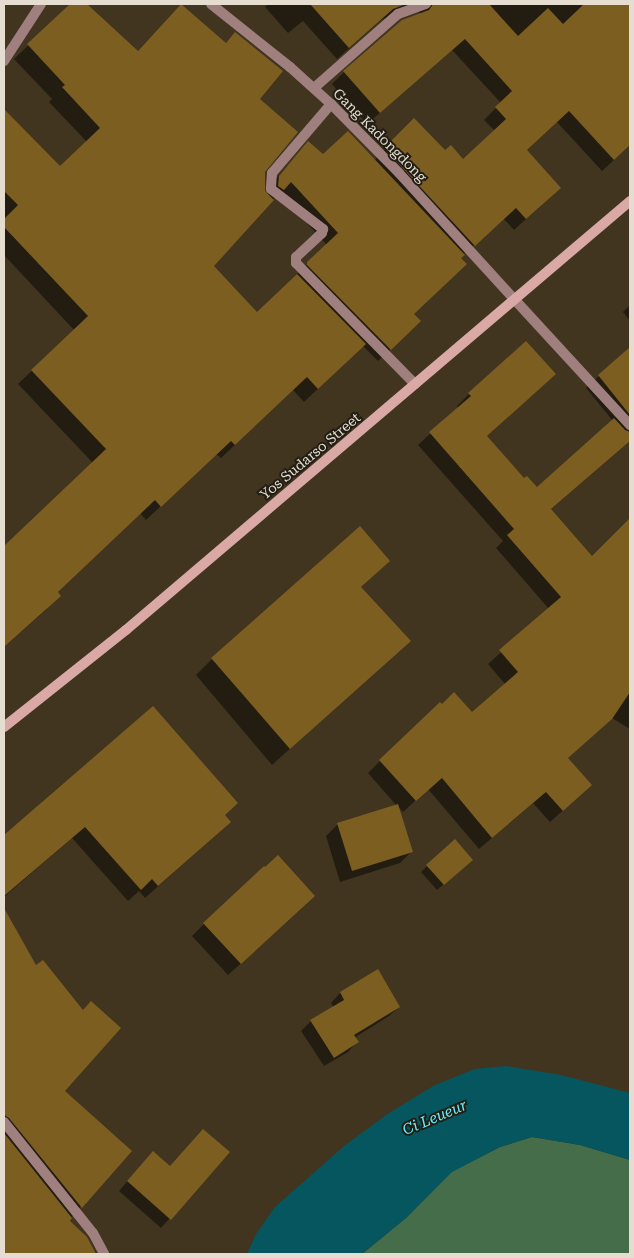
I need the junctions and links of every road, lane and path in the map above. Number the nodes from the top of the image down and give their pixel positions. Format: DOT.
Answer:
graph roads {
  1 [pos="41,4"];
  2 [pos="212,4"];
  3 [pos="426,4"];
  4 [pos="4,61"];
  5 [pos="314,88"];
  6 [pos="331,104"];
  7 [pos="630,201"];
  8 [pos="515,300"];
  9 [pos="415,384"];
  10 [pos="630,425"];
  11 [pos="4,727"];
  12 [pos="4,1122"];
  13 [pos="104,1254"];
  1 -- 4 [label="street"];
  2 -- 5 [label="street, Gang Kadongdong"];
  3 -- 5 [label="street"];
  5 -- 6 [label="street, Gang Kadongdong"];
  6 -- 8 [label="street, Gang Kadongdong"];
  6 -- 9 [label="street"];
  7 -- 8 [label="main road, Yos Sudarso Street"];
  8 -- 9 [label="main road, Yos Sudarso Street"];
  8 -- 10 [label="street, Gang Kadongdong"];
  9 -- 11 [label="main road, Yos Sudarso Street"];
  12 -- 13 [label="street"];
}
